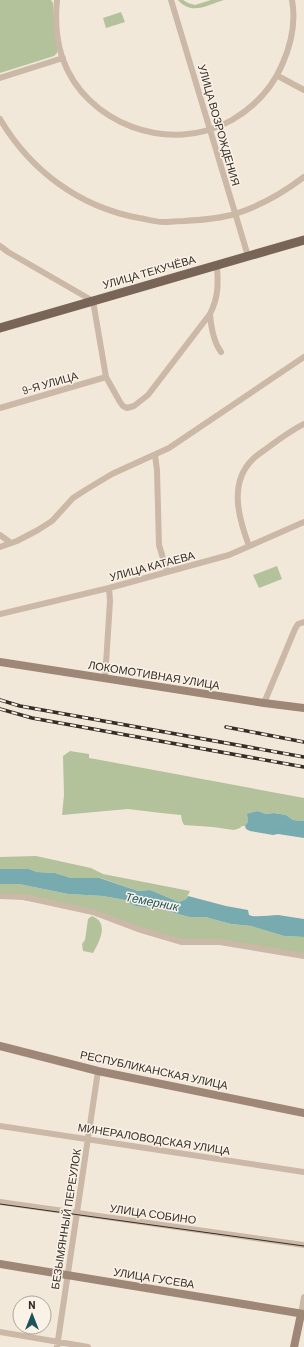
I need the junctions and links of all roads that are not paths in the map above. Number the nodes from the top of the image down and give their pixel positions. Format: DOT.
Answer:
graph roads {
  1 [pos="57,0"];
  2 [pos="171,0"];
  3 [pos="292,0"];
  4 [pos="63,58"];
  5 [pos="278,76"];
  6 [pos="0,78"];
  7 [pos="304,90"];
  8 [pos="0,119"];
  9 [pos="209,130"];
  10 [pos="304,177"];
  11 [pos="235,214"];
  12 [pos="304,240"];
  13 [pos="0,246"];
  14 [pos="248,256"];
  15 [pos="217,265"];
  16 [pos="93,301"];
  17 [pos="210,314"];
  18 [pos="0,328"];
  19 [pos="221,352"];
  20 [pos="304,357"];
  21 [pos="106,377"];
  22 [pos="0,408"];
  23 [pos="304,424"];
  24 [pos="155,455"];
  25 [pos="304,522"];
  26 [pos="0,535"];
  27 [pos="11,544"];
  28 [pos="249,546"];
  29 [pos="0,547"];
  30 [pos="167,571"];
  31 [pos="108,588"];
  32 [pos="0,614"];
  33 [pos="304,622"];
  34 [pos="0,662"];
  35 [pos="105,679"];
  36 [pos="264,704"];
  37 [pos="304,708"];
  38 [pos="0,896"];
  39 [pos="304,956"];
  40 [pos="0,1046"];
  41 [pos="98,1071"];
  42 [pos="304,1113"];
  43 [pos="0,1126"];
  44 [pos="88,1138"];
  45 [pos="304,1172"];
  46 [pos="0,1202"];
  47 [pos="77,1214"];
  48 [pos="304,1245"];
  49 [pos="0,1264"];
  50 [pos="68,1275"];
  51 [pos="304,1297"];
  52 [pos="302,1314"];
  53 [pos="0,1332"];
  54 [pos="58,1345"];
  55 [pos="88,1347"];
  56 [pos="294,1347"];
  1 -- 4 [label="street"];
  2 -- 9 [label="street, УЛИЦА ВОЗРОЖДЕНИЯ"];
  3 -- 5 [label="street"];
  4 -- 6 [label="street"];
  4 -- 9 [label="street"];
  5 -- 7 [label="street"];
  5 -- 9 [label="street"];
  8 -- 11 [label="street"];
  9 -- 11 [label="street, УЛИЦА ВОЗРОЖДЕНИЯ"];
  10 -- 11 [label="street"];
  11 -- 14 [label="street, УЛИЦА ВОЗРОЖДЕНИЯ"];
  12 -- 14 [label="main road, УЛИЦА ТЕКУЧЁВА"];
  13 -- 16 [label="street"];
  14 -- 15 [label="main road, УЛИЦА ТЕКУЧЁВА"];
  15 -- 16 [label="main road, УЛИЦА ТЕКУЧЁВА"];
  15 -- 17 [label="street"];
  16 -- 18 [label="main road, УЛИЦА ТЕКУЧЁВА"];
  16 -- 21 [label="street"];
  17 -- 19 [label="street"];
  17 -- 21 [label="street"];
  20 -- 24 [label="street"];
  21 -- 22 [label="street, 9-Я УЛИЦА"];
  23 -- 28 [label="street"];
  24 -- 27 [label="street"];
  24 -- 30 [label="street"];
  25 -- 28 [label="street, УЛИЦА КАТАЕВА"];
  26 -- 27 [label="street"];
  27 -- 29 [label="street"];
  28 -- 30 [label="street, УЛИЦА КАТАЕВА"];
  30 -- 31 [label="street, УЛИЦА КАТАЕВА"];
  31 -- 32 [label="street, УЛИЦА КАТАЕВА"];
  31 -- 35 [label="street"];
  33 -- 36 [label="street"];
  34 -- 35 [label="street, ЛОКОМОТИВНАЯ УЛИЦА"];
  35 -- 36 [label="street, ЛОКОМОТИВНАЯ УЛИЦА"];
  36 -- 37 [label="street, ЛОКОМОТИВНАЯ УЛИЦА"];
  38 -- 39 [label="street"];
  40 -- 41 [label="street, РЕСПУБЛИКАНСКАЯ УЛИЦА"];
  41 -- 42 [label="street, РЕСПУБЛИКАНСКАЯ УЛИЦА"];
  41 -- 44 [label="street, БЕЗЫМЯННЫЙ ПЕРЕУЛОК"];
  43 -- 44 [label="street, МИНЕРАЛОВОДСКАЯ УЛИЦА"];
  44 -- 45 [label="street, МИНЕРАЛОВОДСКАЯ УЛИЦА"];
  44 -- 47 [label="street, БЕЗЫМЯННЫЙ ПЕРЕУЛОК"];
  46 -- 47 [label="street, УЛИЦА СОБИНО"];
  47 -- 48 [label="street, УЛИЦА СОБИНО"];
  47 -- 50 [label="street, БЕЗЫМЯННЫЙ ПЕРЕУЛОК"];
  49 -- 50 [label="street, УЛИЦА ГУСЕВА"];
  50 -- 52 [label="street, УЛИЦА ГУСЕВА"];
  50 -- 54 [label="street, БЕЗЫМЯННЫЙ ПЕРЕУЛОК"];
  51 -- 52 [label="street"];
  52 -- 56 [label="street"];
  53 -- 54 [label="street"];
  54 -- 55 [label="street"];
}
